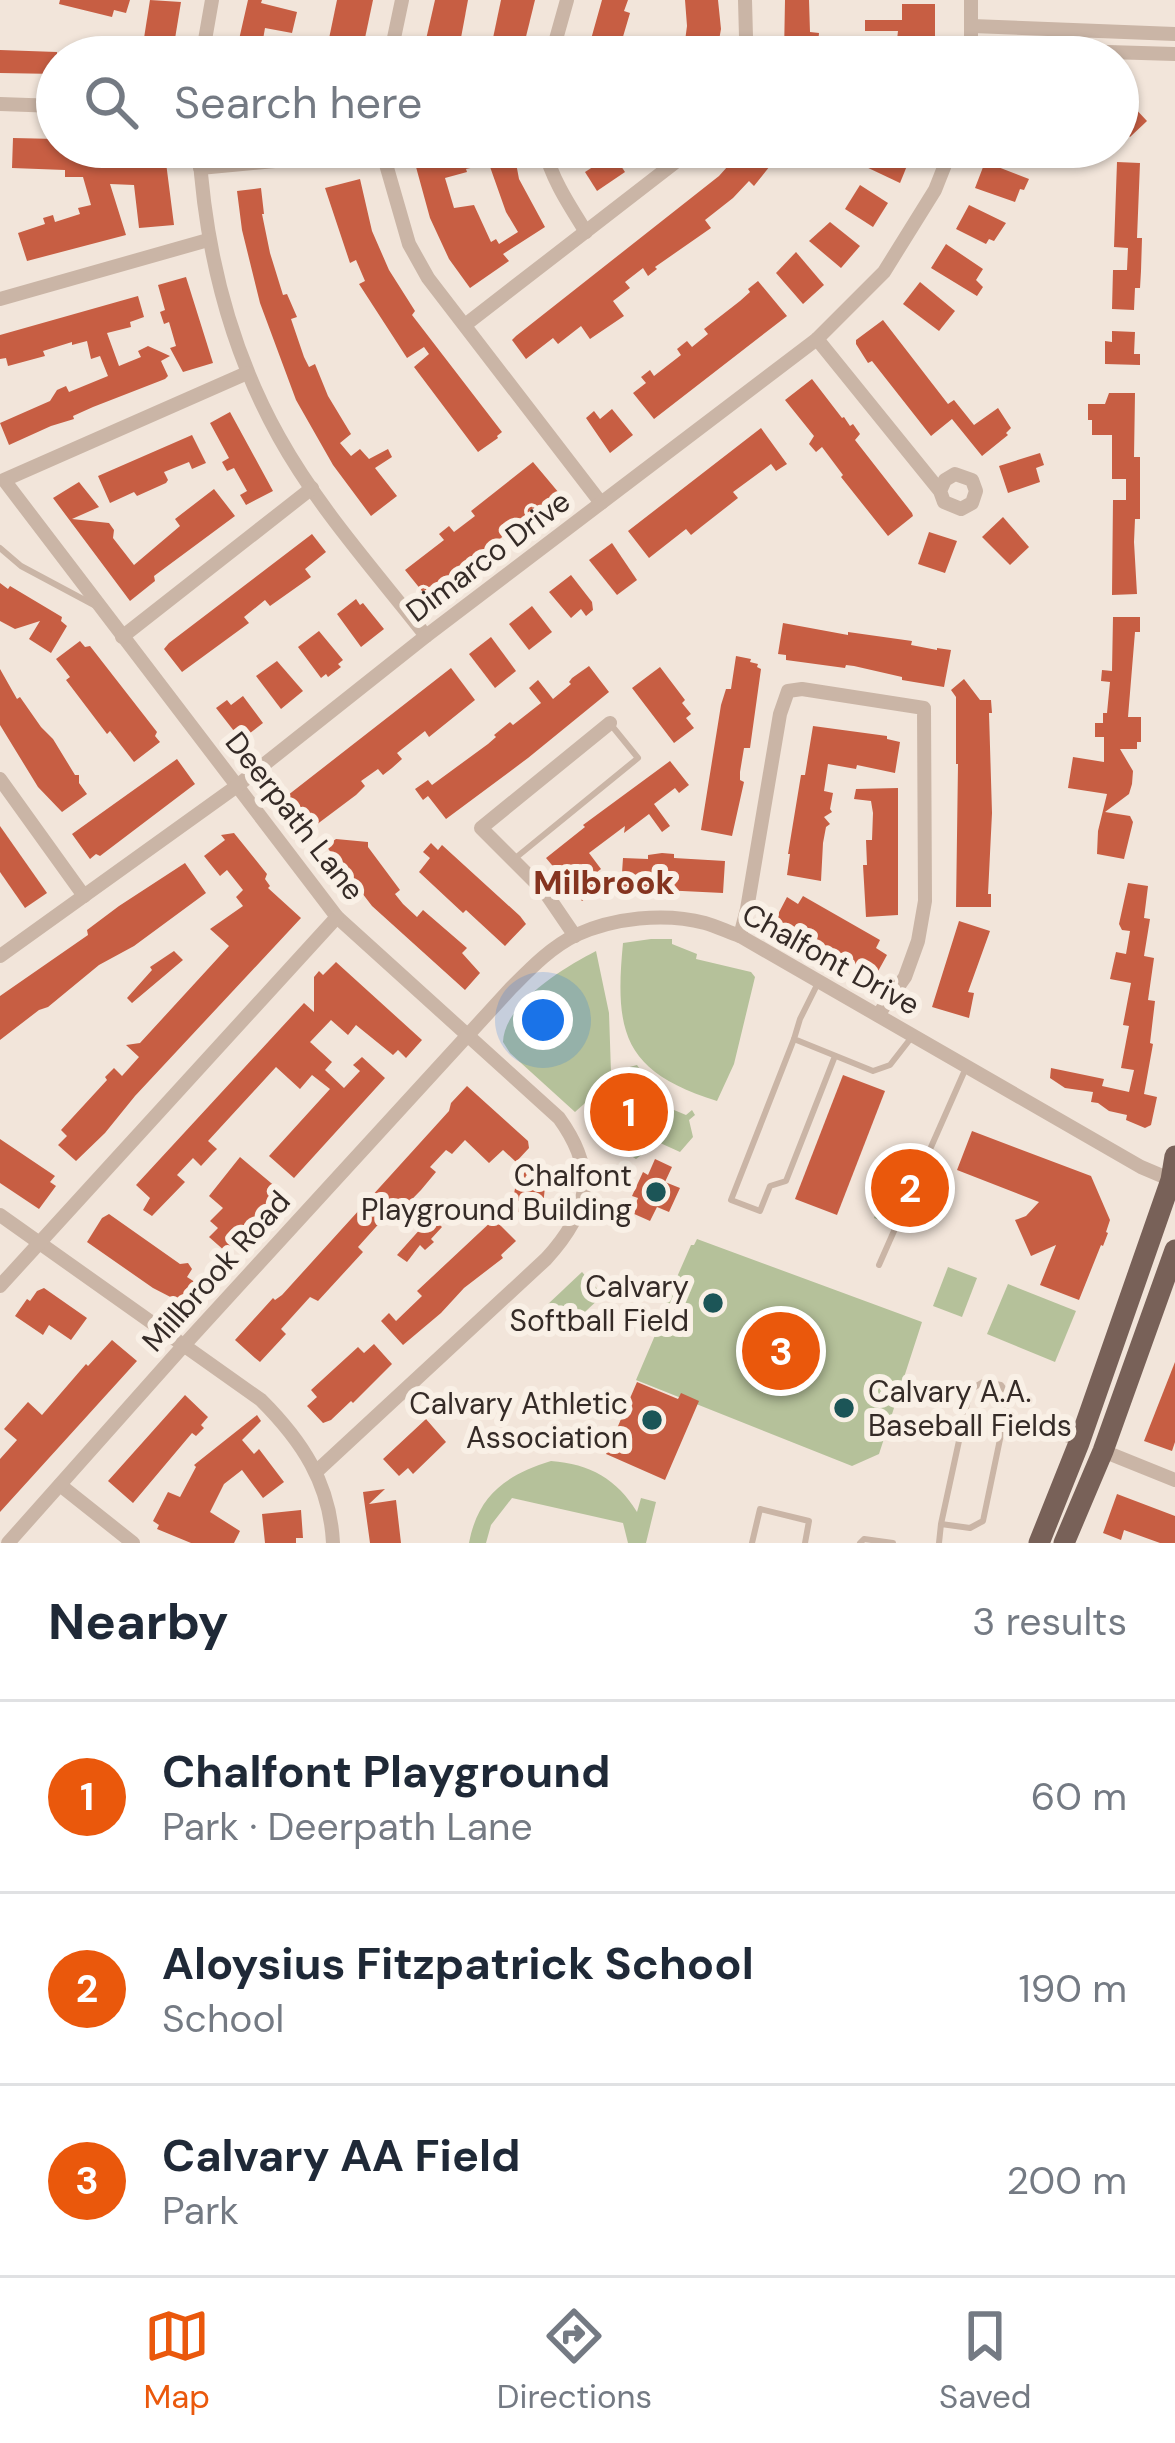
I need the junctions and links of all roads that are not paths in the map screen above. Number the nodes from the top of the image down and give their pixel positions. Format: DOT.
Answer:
graph roads {
  1 [pos="212,0"];
  2 [pos="402,0"];
  3 [pos="567,0"];
  4 [pos="745,0"];
  5 [pos="971,0"];
  6 [pos="972,26"];
  7 [pos="1175,34"];
  8 [pos="206,36"];
  9 [pos="394,36"];
  10 [pos="556,36"];
  11 [pos="746,36"];
  12 [pos="972,36"];
  13 [pos="1139,54"];
  14 [pos="1175,55"];
  15 [pos="0,104"];
  16 [pos="36,105"];
  17 [pos="200,168"];
  18 [pos="387,168"];
  19 [pos="550,168"];
  20 [pos="668,168"];
  21 [pos="944,168"];
  22 [pos="586,232"];
  23 [pos="208,240"];
  24 [pos="0,299"];
  25 [pos="465,325"];
  26 [pos="818,338"];
  27 [pos="248,373"];
  28 [pos="2,483"];
  29 [pos="312,488"];
  30 [pos="940,491"];
  31 [pos="602,503"];
  32 [pos="0,548"];
  33 [pos="100,608"];
  34 [pos="427,636"];
  35 [pos="122,637"];
  36 [pos="610,723"];
  37 [pos="0,779"];
  38 [pos="237,786"];
  39 [pos="512,860"];
  40 [pos="84,896"];
  41 [pos="337,917"];
  42 [pos="575,936"];
  43 [pos="740,936"];
  44 [pos="0,956"];
  45 [pos="819,981"];
  46 [pos="878,1015"];
  47 [pos="913,1036"];
  48 [pos="468,1037"];
  49 [pos="794,1039"];
  50 [pos="836,1056"];
  51 [pos="967,1066"];
  52 [pos="1175,1156"];
  53 [pos="1173,1181"];
  54 [pos="0,1215"];
  55 [pos="40,1243"];
  56 [pos="1175,1250"];
  57 [pos="879,1265"];
  58 [pos="0,1286"];
  59 [pos="184,1344"];
  60 [pos="1006,1418"];
  61 [pos="1079,1443"];
  62 [pos="1103,1451"];
  63 [pos="316,1471"];
  64 [pos="1175,1480"];
  65 [pos="60,1485"];
  66 [pos="941,1524"];
  67 [pos="8,1543"];
  68 [pos="133,1543"];
  69 [pos="333,1543"];
  70 [pos="752,1543"];
  71 [pos="805,1543"];
  72 [pos="860,1543"];
  73 [pos="893,1543"];
  74 [pos="939,1543"];
  75 [pos="1039,1543"];
  76 [pos="1064,1543"];
  1 -- 8 [label="street"];
  2 -- 9 [label="street"];
  3 -- 10 [label="street"];
  4 -- 11 [label="street"];
  5 -- 6 [label="street"];
  6 -- 7 [label="street"];
  6 -- 12 [label="street"];
  13 -- 14 [label="street"];
  15 -- 16 [label="street"];
  17 -- 23 [label="street"];
  18 -- 25 [label="street"];
  19 -- 22 [label="street"];
  20 -- 22 [label="street"];
  21 -- 26 [label="street, Dimarco Drive"];
  22 -- 25 [label="street"];
  23 -- 24 [label="street"];
  23 -- 27 [label="street"];
  25 -- 31 [label="street"];
  26 -- 30 [label="street"];
  26 -- 31 [label="street, Dimarco Drive"];
  27 -- 28 [label="street"];
  27 -- 29 [label="street"];
  28 -- 33 [label="street, Deerpath Lane"];
  29 -- 34 [label="street"];
  29 -- 35 [label="street"];
  31 -- 34 [label="street, Dimarco Drive"];
  32 -- 33 [label="lane"];
  33 -- 35 [label="street, Deerpath Lane"];
  34 -- 38 [label="street, Dimarco Drive"];
  35 -- 38 [label="street, Deerpath Lane"];
  36 -- 39 [label="lane"];
  36 -- 39 [label="street"];
  37 -- 40 [label="street"];
  38 -- 40 [label="street, Dimarco Drive"];
  38 -- 41 [label="street, Deerpath Lane"];
  39 -- 42 [label="street"];
  40 -- 44 [label="street, Dimarco Drive"];
  41 -- 48 [label="street, Deerpath Lane"];
  41 -- 55 [label="street"];
  42 -- 43 [label="street, Chalfont Drive"];
  42 -- 48 [label="street, Chalfont Drive"];
  43 -- 45 [label="street, Chalfont Drive"];
  43 -- 46 [label="street"];
  45 -- 46 [label="street, Chalfont Drive"];
  45 -- 49 [label="lane"];
  46 -- 47 [label="street, Chalfont Drive"];
  47 -- 50 [label="lane"];
  47 -- 51 [label="street, Chalfont Drive"];
  48 -- 59 [label="street, Millbrook Road"];
  48 -- 63 [label="street, Deerpath Lane"];
  49 -- 50 [label="lane"];
  49 -- 50 [label="lane"];
  51 -- 53 [label="street, Chalfont Drive"];
  51 -- 57 [label="lane"];
  52 -- 53 [label="main road"];
  53 -- 61 [label="main road"];
  54 -- 55 [label="street"];
  55 -- 58 [label="street"];
  55 -- 59 [label="street"];
  56 -- 62 [label="main road"];
  59 -- 63 [label="street"];
  59 -- 65 [label="street, Millbrook Road"];
  60 -- 61 [label="lane"];
  60 -- 66 [label="lane"];
  60 -- 66 [label="lane"];
  61 -- 62 [label="lane"];
  61 -- 75 [label="main road"];
  62 -- 64 [label="street"];
  62 -- 76 [label="main road"];
  63 -- 69 [label="street"];
  65 -- 67 [label="street, Millbrook Road"];
  65 -- 68 [label="street"];
  66 -- 74 [label="lane"];
  70 -- 71 [label="lane"];
  72 -- 73 [label="lane"];
}
